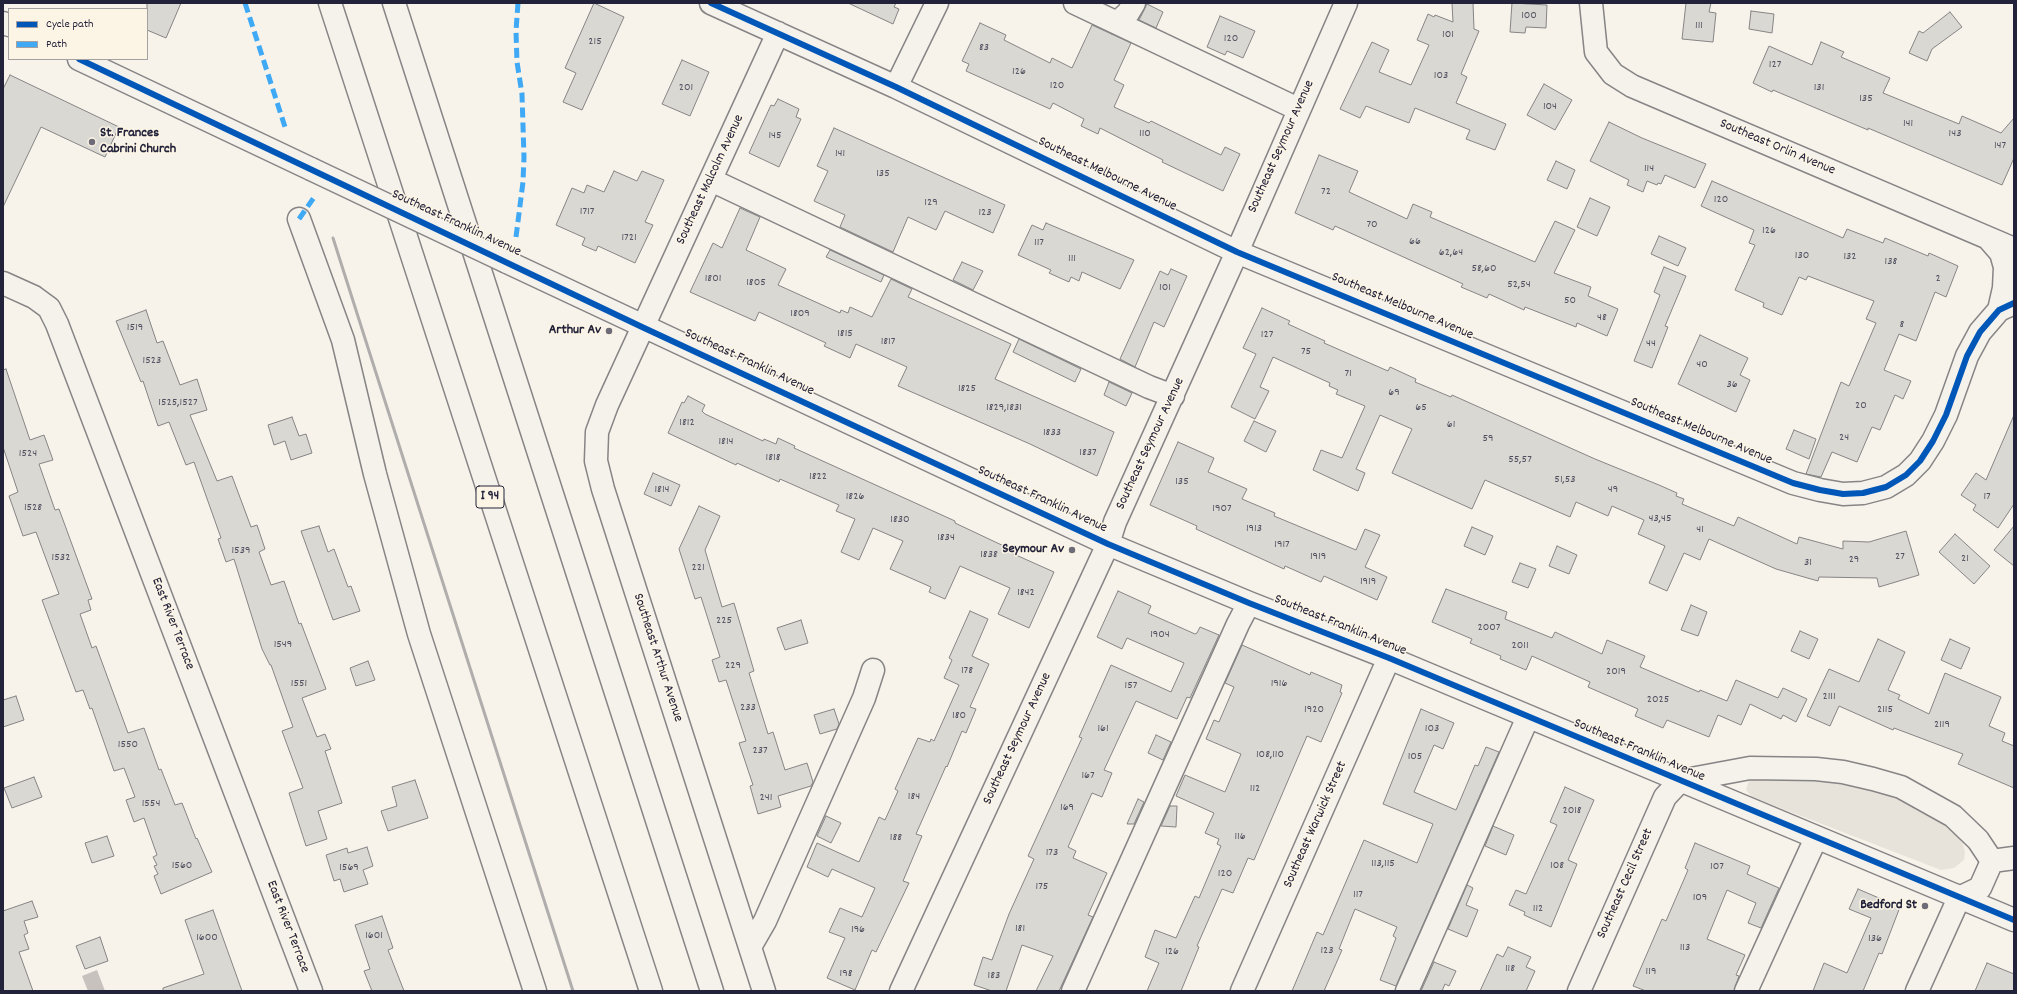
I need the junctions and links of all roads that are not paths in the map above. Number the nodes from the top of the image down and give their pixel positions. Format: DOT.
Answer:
graph roads {
  1 [pos="330,3"];
  2 [pos="394,3"];
  3 [pos="711,3"];
  4 [pos="937,3"];
  5 [pos="1075,3"];
  6 [pos="1134,3"];
  7 [pos="1346,3"];
  8 [pos="1591,3"];
  9 [pos="742,9"];
  10 [pos="1117,23"];
  11 [pos="778,33"];
  12 [pos="82,60"];
  13 [pos="896,87"];
  14 [pos="1298,109"];
  15 [pos="711,180"];
  16 [pos="299,219"];
  17 [pos="1988,238"];
  18 [pos="2014,249"];
  19 [pos="1237,252"];
  20 [pos="3,283"];
  21 [pos="2007,306"];
  22 [pos="642,327"];
  23 [pos="1173,396"];
  24 [pos="1108,544"];
  25 [pos="1249,603"];
  26 [pos="1389,658"];
  27 [pos="873,670"];
  28 [pos="1528,717"];
  29 [pos="1680,781"];
  30 [pos="1816,838"];
  31 [pos="2014,858"];
  32 [pos="1992,861"];
  33 [pos="1959,898"];
  34 [pos="2014,920"];
  35 [pos="750,947"];
  36 [pos="311,991"];
  37 [pos="535,991"];
  38 [pos="650,991"];
  39 [pos="712,991"];
  40 [pos="764,991"];
  41 [pos="901,991"];
  42 [pos="1073,991"];
  43 [pos="1242,991"];
  44 [pos="1407,991"];
  45 [pos="1579,991"];
  46 [pos="1746,991"];
  47 [pos="1917,991"];
  1 -- 38 [label="main road, I 94"];
  2 -- 39 [label="main road"];
  3 -- 9 [label="main road, Southeast Melbourne Avenue"];
  4 -- 13 [label="main road"];
  5 -- 10 [label="main road"];
  6 -- 10 [label="main road"];
  7 -- 14 [label="main road, Southeast Seymour Avenue"];
  8 -- 17 [label="main road, Southeast Orlin Avenue"];
  9 -- 11 [label="main road, Southeast Melbourne Avenue"];
  10 -- 14 [label="main road"];
  11 -- 13 [label="main road, Southeast Melbourne Avenue"];
  11 -- 15 [label="main road, Southeast Malcolm Avenue"];
  12 -- 22 [label="main road, Southeast Franklin Avenue, bridge"];
  13 -- 19 [label="main road, Southeast Melbourne Avenue"];
  14 -- 19 [label="main road, Southeast Seymour Avenue"];
  15 -- 22 [label="main road, Southeast Malcolm Avenue"];
  15 -- 23 [label="main road"];
  16 -- 37 [label="main road"];
  17 -- 18 [label="main road, Southeast Orlin Avenue"];
  17 -- 21 [label="main road, Southeast Melbourne Avenue"];
  19 -- 21 [label="main road, Southeast Melbourne Avenue"];
  19 -- 23 [label="main road, Southeast Seymour Avenue"];
  20 -- 36 [label="main road, East River Terrace"];
  22 -- 24 [label="main road, Southeast Franklin Avenue"];
  22 -- 35 [label="main road, Southeast Arthur Avenue"];
  23 -- 24 [label="main road, Southeast Seymour Avenue"];
  24 -- 25 [label="main road, Southeast Franklin Avenue"];
  24 -- 41 [label="main road, Southeast Seymour Avenue"];
  25 -- 26 [label="main road, Southeast Franklin Avenue"];
  25 -- 42 [label="main road"];
  26 -- 28 [label="main road, Southeast Franklin Avenue"];
  26 -- 43 [label="main road, Southeast Warwick Street"];
  27 -- 35 [label="main road"];
  28 -- 29 [label="main road, Southeast Franklin Avenue"];
  28 -- 44 [label="main road"];
  29 -- 30 [label="main road, Southeast Franklin Avenue"];
  29 -- 32 [label="main road, Southeast Franklin Avenue"];
  29 -- 45 [label="main road, Southeast Cecil Street"];
  30 -- 33 [label="main road, Southeast Franklin Avenue"];
  30 -- 46 [label="main road"];
  31 -- 32 [label="main road"];
  32 -- 33 [label="main road"];
  33 -- 34 [label="main road, Southeast Franklin Avenue"];
  33 -- 47 [label="main road"];
  35 -- 40 [label="main road, Southeast Arthur Avenue"];
}
